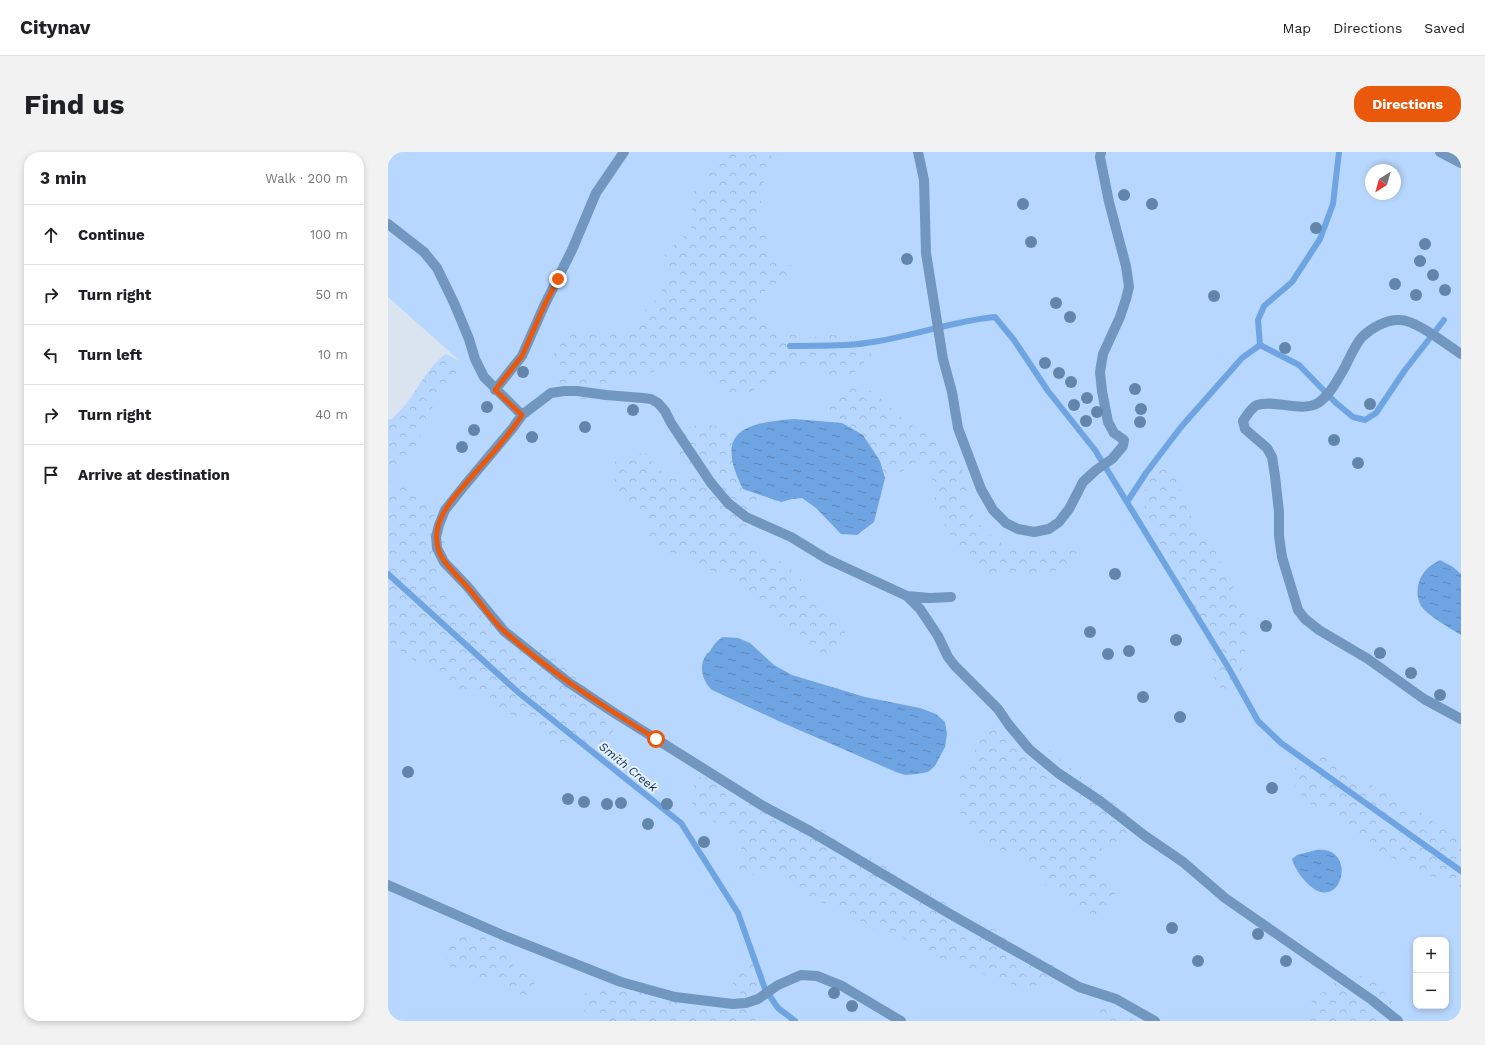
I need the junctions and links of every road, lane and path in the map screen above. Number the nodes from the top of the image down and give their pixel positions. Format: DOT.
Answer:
graph roads {
  1 [pos="624,152"];
  2 [pos="918,152"];
  3 [pos="1101,152"];
  4 [pos="1440,152"];
  5 [pos="1461,163"];
  6 [pos="388,224"];
  7 [pos="1461,354"];
  8 [pos="495,390"];
  9 [pos="522,415"];
  10 [pos="907,596"];
  11 [pos="951,597"];
  12 [pos="1461,719"];
  13 [pos="388,885"];
  14 [pos="902,1021"];
  15 [pos="1155,1021"];
  16 [pos="1398,1021"];
  1 -- 8 [label="lane"];
  2 -- 3 [label="lane"];
  4 -- 5 [label="lane"];
  6 -- 8 [label="lane"];
  7 -- 12 [label="lane"];
  8 -- 9 [label="lane"];
  9 -- 10 [label="lane"];
  9 -- 15 [label="lane"];
  10 -- 11 [label="lane"];
  10 -- 16 [label="lane"];
  13 -- 14 [label="lane"];
}
